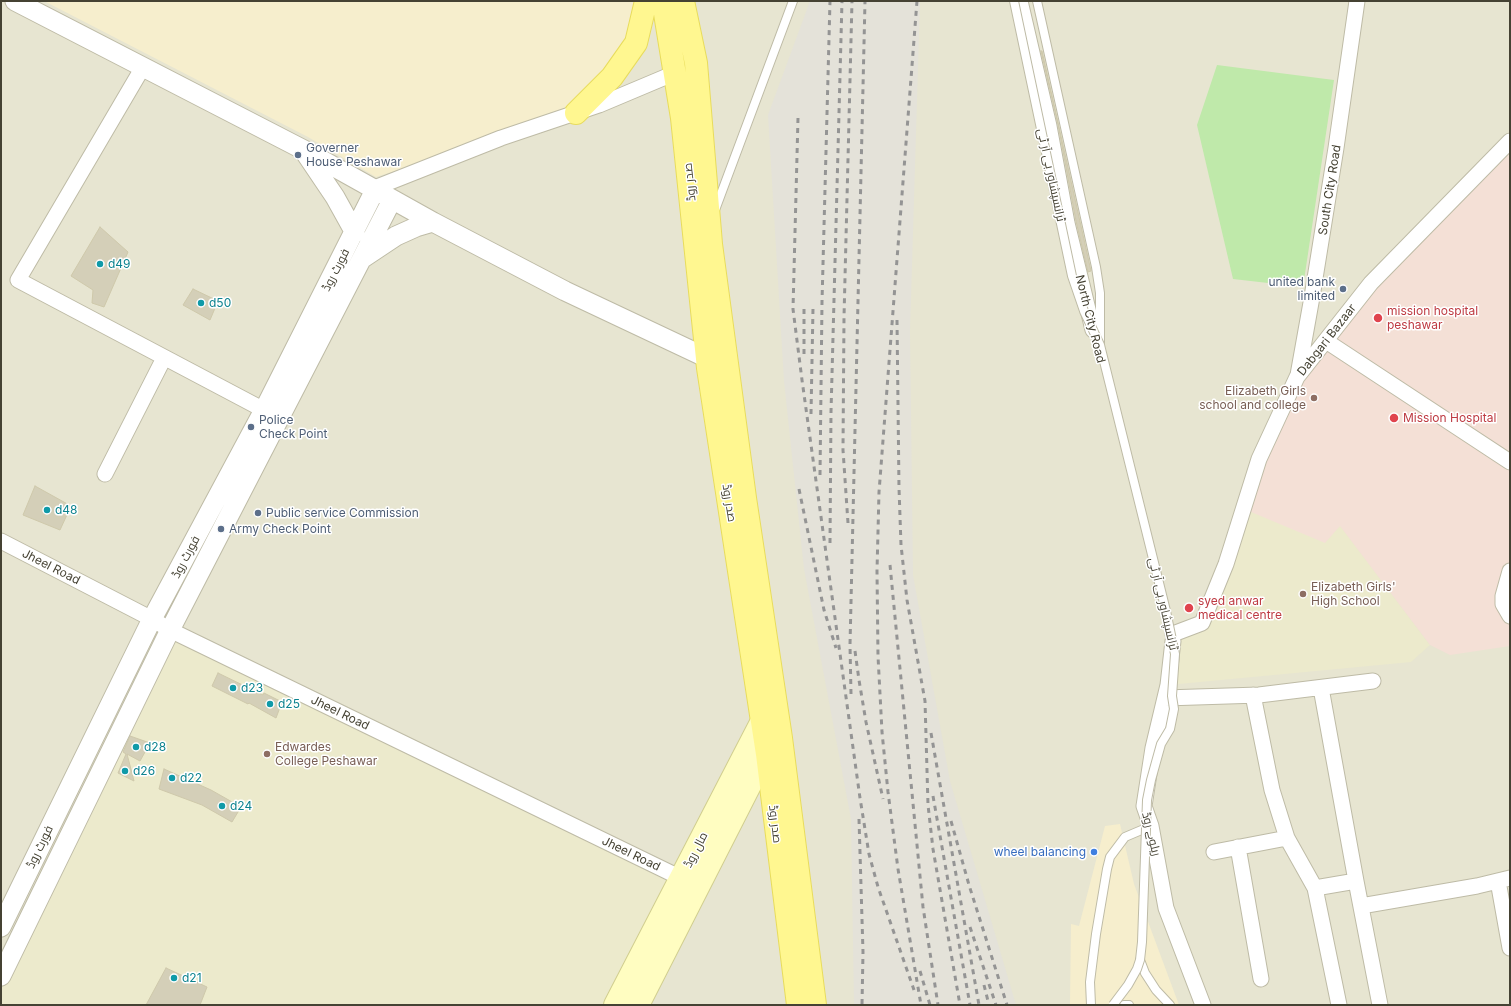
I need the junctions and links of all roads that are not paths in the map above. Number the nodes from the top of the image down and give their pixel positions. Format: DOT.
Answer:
graph roads {
  1 [pos="15,1"];
  2 [pos="646,1"];
  3 [pos="664,1"];
  4 [pos="683,1"];
  5 [pos="793,1"];
  6 [pos="1014,1"];
  7 [pos="1020,1"];
  8 [pos="1037,1"];
  9 [pos="1357,1"];
  10 [pos="143,67"];
  11 [pos="675,72"];
  12 [pos="576,113"];
  13 [pos="1510,141"];
  14 [pos="304,150"];
  15 [pos="374,190"];
  16 [pos="392,200"];
  17 [pos="433,222"];
  18 [pos="709,227"];
  19 [pos="355,233"];
  20 [pos="362,259"];
  21 [pos="1326,341"];
  22 [pos="1100,345"];
  23 [pos="164,358"];
  24 [pos="707,358"];
  25 [pos="1297,377"];
  26 [pos="264,410"];
  27 [pos="1510,462"];
  28 [pos="105,474"];
  29 [pos="1,541"];
  30 [pos="1510,570"];
  31 [pos="1510,616"];
  32 [pos="152,619"];
  33 [pos="170,630"];
  34 [pos="1173,634"];
  35 [pos="1373,681"];
  36 [pos="1321,688"];
  37 [pos="774,693"];
  38 [pos="1253,695"];
  39 [pos="1165,698"];
  40 [pos="771,724"];
  41 [pos="767,754"];
  42 [pos="1151,826"];
  43 [pos="1287,838"];
  44 [pos="1238,847"];
  45 [pos="1214,852"];
  46 [pos="681,878"];
  47 [pos="1504,880"];
  48 [pos="1356,881"];
  49 [pos="1315,888"];
  50 [pos="1361,906"];
  51 [pos="1,927"];
  52 [pos="1510,948"];
  53 [pos="1140,960"];
  54 [pos="1,976"];
  55 [pos="1261,979"];
  56 [pos="616,1005"];
  57 [pos="638,1005"];
  58 [pos="798,1005"];
  59 [pos="815,1005"];
  60 [pos="1091,1005"];
  61 [pos="1113,1005"];
  62 [pos="1124,1005"];
  63 [pos="1129,1005"];
  64 [pos="1170,1005"];
  65 [pos="1203,1005"];
  66 [pos="1339,1005"];
  67 [pos="1380,1005"];
  1 -- 10 [label="street"];
  2 -- 12 [label="main road"];
  3 -- 11 [label="main road, صدر روڈ"];
  4 -- 18 [label="main road, صدر روڈ"];
  5 -- 18 [label="lane"];
  6 -- 22 [label="lane, ٹرانسپشاور بی آر ٹی, bridge"];
  7 -- 34 [label="street, North City Road"];
  8 -- 22 [label="lane, ٹرانسپشاور بی آر ٹی"];
  9 -- 25 [label="street, South City Road"];
  10 -- 14 [label="street"];
  10 -- 23 [label="street"];
  11 -- 12 [label="street"];
  11 -- 24 [label="main road, صدر روڈ"];
  12 -- 15 [label="street"];
  13 -- 21 [label="street, Dabgari Bazaar"];
  14 -- 15 [label="street"];
  14 -- 19 [label="street"];
  15 -- 16 [label="street"];
  15 -- 19 [label="street, فورٹ روڈ"];
  16 -- 17 [label="street"];
  16 -- 20 [label="street, فورٹ روڈ"];
  17 -- 20 [label="street"];
  17 -- 24 [label="street"];
  18 -- 37 [label="main road, صدر روڈ"];
  19 -- 26 [label="street, فورٹ روڈ"];
  20 -- 33 [label="street, فورٹ روڈ"];
  21 -- 25 [label="street, Dabgari Bazaar"];
  21 -- 27 [label="street"];
  22 -- 53 [label="lane, ٹرانسپشاور بی آر ٹی, bridge"];
  23 -- 26 [label="street"];
  23 -- 28 [label="street"];
  24 -- 40 [label="main road, صدر روڈ"];
  25 -- 34 [label="street, Dabgari Bazaar"];
  26 -- 32 [label="street, فورٹ روڈ"];
  29 -- 32 [label="street, Jheel Road"];
  30 -- 31 [label="street"];
  32 -- 33 [label="street, Jheel Road"];
  32 -- 51 [label="street, فورٹ روڈ"];
  33 -- 46 [label="street, Jheel Road"];
  33 -- 54 [label="street, فورٹ روڈ"];
  34 -- 39 [label="street, ریلوے روڈ"];
  35 -- 36 [label="street"];
  36 -- 38 [label="street"];
  36 -- 48 [label="street"];
  37 -- 40 [label="main road, مال روڈ"];
  38 -- 39 [label="street"];
  38 -- 43 [label="street"];
  39 -- 42 [label="street, ریلوے روڈ"];
  40 -- 41 [label="main road, صدر روڈ"];
  40 -- 46 [label="main road, مال روڈ"];
  40 -- 59 [label="main road, صدر روڈ"];
  41 -- 57 [label="main road, مال روڈ"];
  41 -- 58 [label="main road, صدر روڈ"];
  42 -- 60 [label="lane"];
  42 -- 65 [label="street, ریلوے روڈ"];
  43 -- 44 [label="street"];
  43 -- 49 [label="street"];
  44 -- 45 [label="street"];
  44 -- 55 [label="street"];
  46 -- 56 [label="main road, مال روڈ"];
  47 -- 50 [label="street"];
  47 -- 52 [label="street"];
  48 -- 49 [label="street"];
  48 -- 50 [label="street"];
  49 -- 66 [label="street"];
  50 -- 67 [label="street"];
  53 -- 61 [label="lane, ٹرانسپشاور بی آر ٹی, bridge"];
  53 -- 64 [label="lane"];
  62 -- 63 [label="lane"];
}
